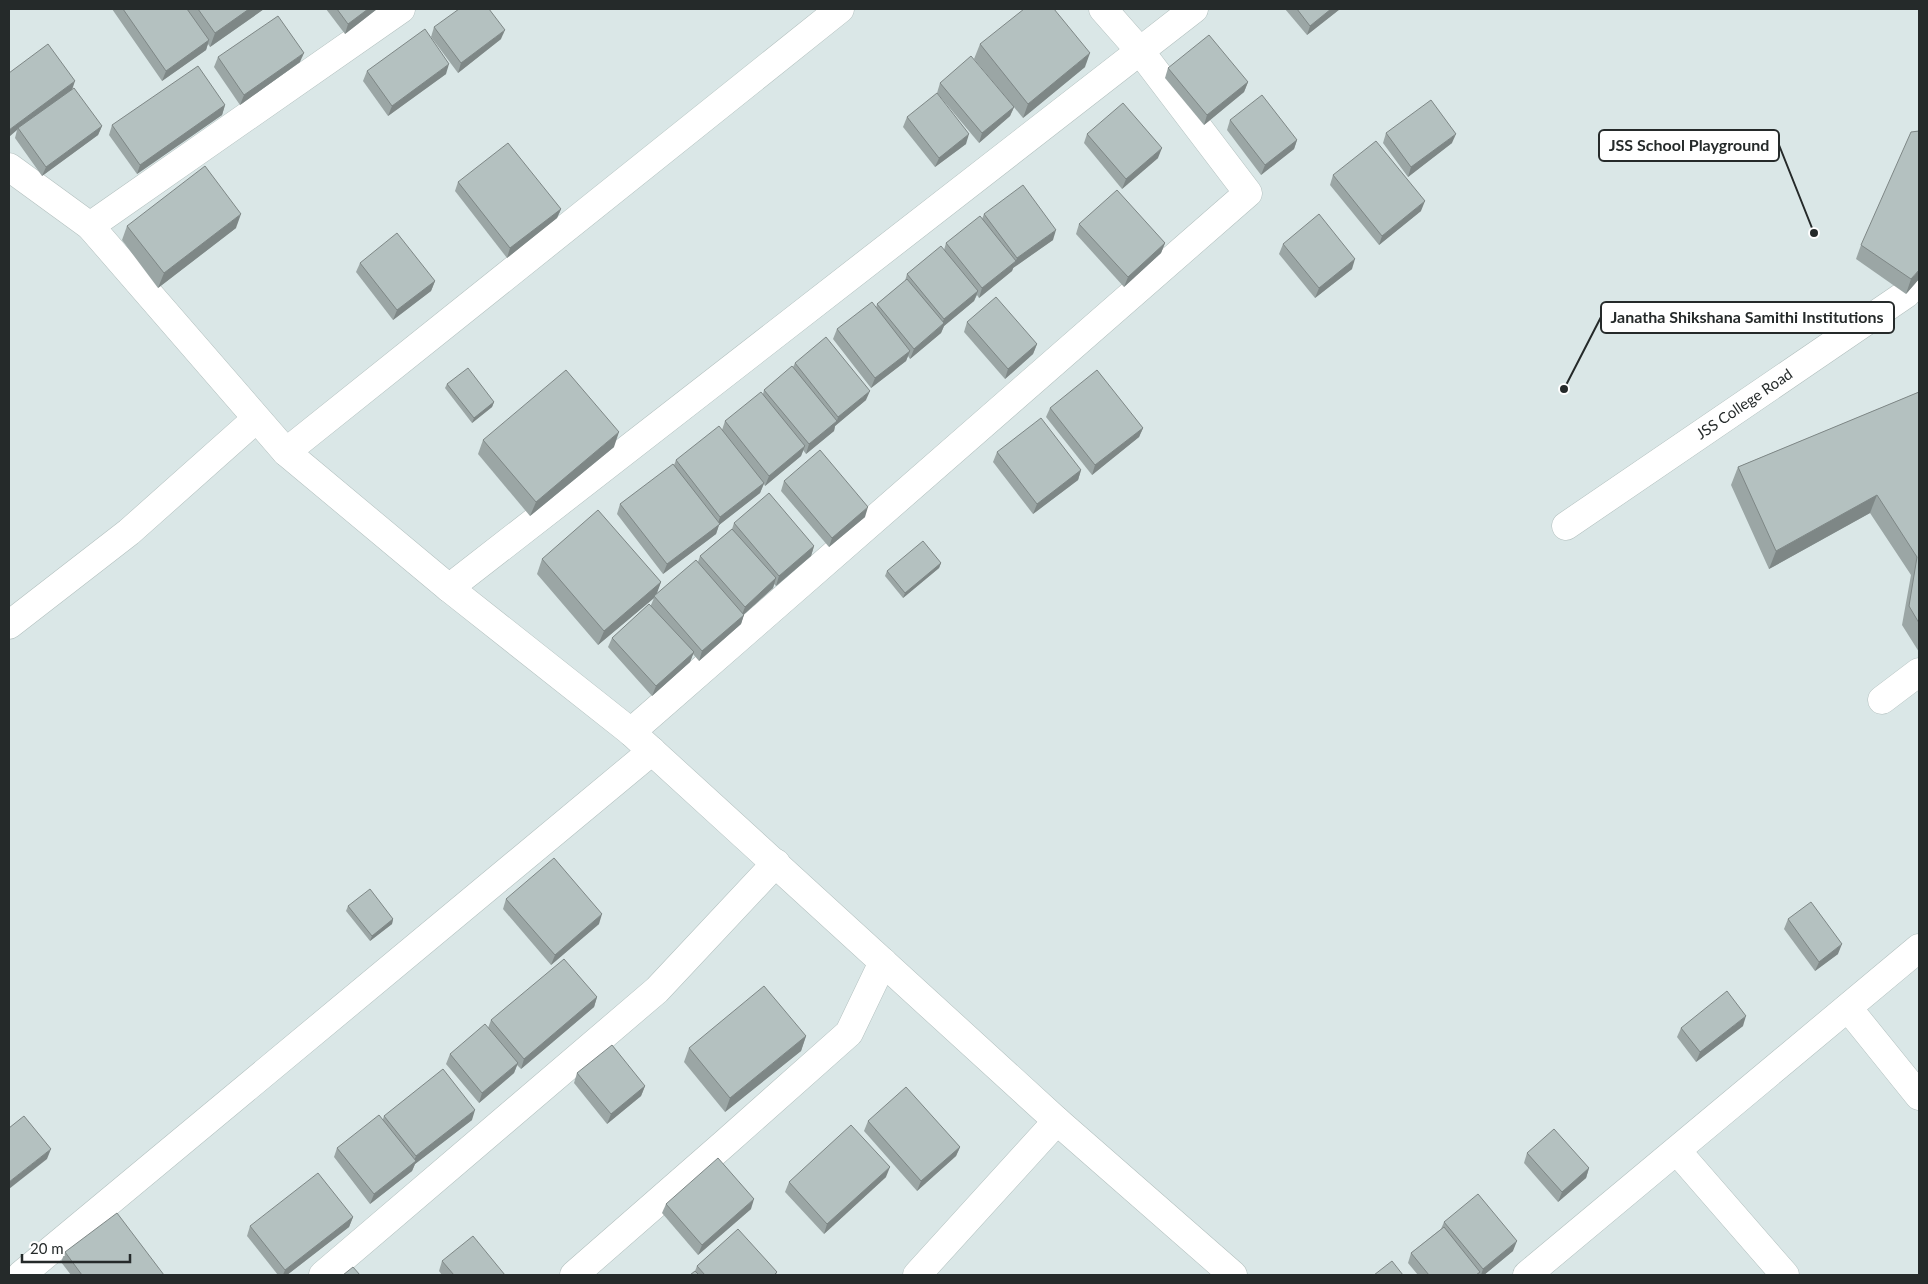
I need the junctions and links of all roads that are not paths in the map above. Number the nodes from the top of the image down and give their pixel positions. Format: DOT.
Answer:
graph roads {
  1 [pos="401,9"];
  2 [pos="840,9"];
  3 [pos="1103,9"];
  4 [pos="1194,9"];
  5 [pos="1140,51"];
  6 [pos="9,167"];
  7 [pos="90,226"];
  8 [pos="1919,279"];
  9 [pos="256,420"];
  10 [pos="286,452"];
  11 [pos="1566,526"];
  12 [pos="449,588"];
  13 [pos="9,625"];
  14 [pos="1919,672"];
  15 [pos="1882,700"];
  16 [pos="632,732"];
  17 [pos="652,751"];
  18 [pos="776,864"];
  19 [pos="1919,948"];
  20 [pos="883,962"];
  21 [pos="1848,1008"];
  22 [pos="1919,1096"];
  23 [pos="1057,1121"];
  24 [pos="1677,1151"];
  25 [pos="21,1275"];
  26 [pos="323,1275"];
  27 [pos="574,1275"];
  28 [pos="917,1275"];
  29 [pos="1233,1275"];
  30 [pos="1527,1275"];
  31 [pos="1785,1275"];
  1 -- 7 [label="street"];
  2 -- 10 [label="street"];
  3 -- 5 [label="street"];
  4 -- 5 [label="street"];
  5 -- 12 [label="street"];
  5 -- 16 [label="street"];
  6 -- 7 [label="street"];
  7 -- 9 [label="street"];
  8 -- 11 [label="street, JSS College Road"];
  9 -- 10 [label="street"];
  9 -- 13 [label="street"];
  10 -- 12 [label="street"];
  12 -- 16 [label="street"];
  14 -- 15 [label="street"];
  16 -- 17 [label="street"];
  17 -- 18 [label="street"];
  17 -- 25 [label="street"];
  18 -- 20 [label="street"];
  18 -- 26 [label="street"];
  19 -- 21 [label="street"];
  20 -- 23 [label="street"];
  20 -- 27 [label="street"];
  21 -- 22 [label="street"];
  21 -- 24 [label="street"];
  23 -- 28 [label="street"];
  23 -- 29 [label="street"];
  24 -- 30 [label="street"];
  24 -- 31 [label="street"];
}
